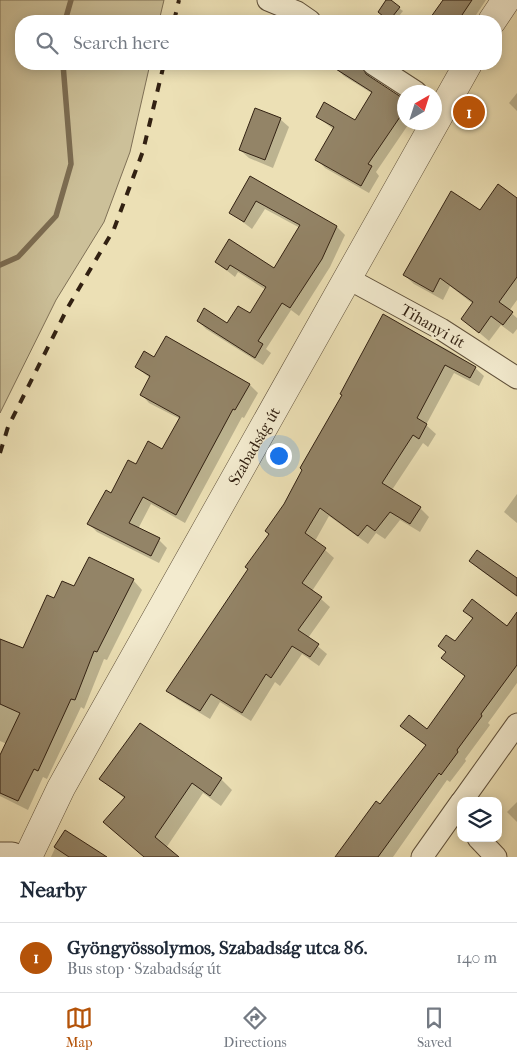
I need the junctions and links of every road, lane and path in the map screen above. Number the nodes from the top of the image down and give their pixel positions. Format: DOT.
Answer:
graph roads {
  1 [pos="268,0"];
  2 [pos="506,0"];
  3 [pos="301,15"];
  4 [pos="496,15"];
  5 [pos="382,70"];
  6 [pos="464,70"];
  7 [pos="405,85"];
  8 [pos="442,101"];
  9 [pos="426,130"];
  10 [pos="347,278"];
  11 [pos="517,378"];
  12 [pos="517,724"];
  13 [pos="467,797"];
  14 [pos="457,812"];
  15 [pos="482,842"];
  16 [pos="0,853"];
  17 [pos="24,857"];
  18 [pos="28,857"];
  19 [pos="422,857"];
  20 [pos="496,857"];
  1 -- 3 [label="street"];
  2 -- 4 [label="street"];
  5 -- 7 [label="street"];
  6 -- 8 [label="street, Szabadság út"];
  9 -- 10 [label="street, Szabadság út"];
  10 -- 11 [label="street, Tihanyi út"];
  10 -- 18 [label="street, Szabadság út"];
  12 -- 13 [label="street"];
  14 -- 19 [label="street"];
  15 -- 20 [label="street"];
  16 -- 17 [label="street"];
}
